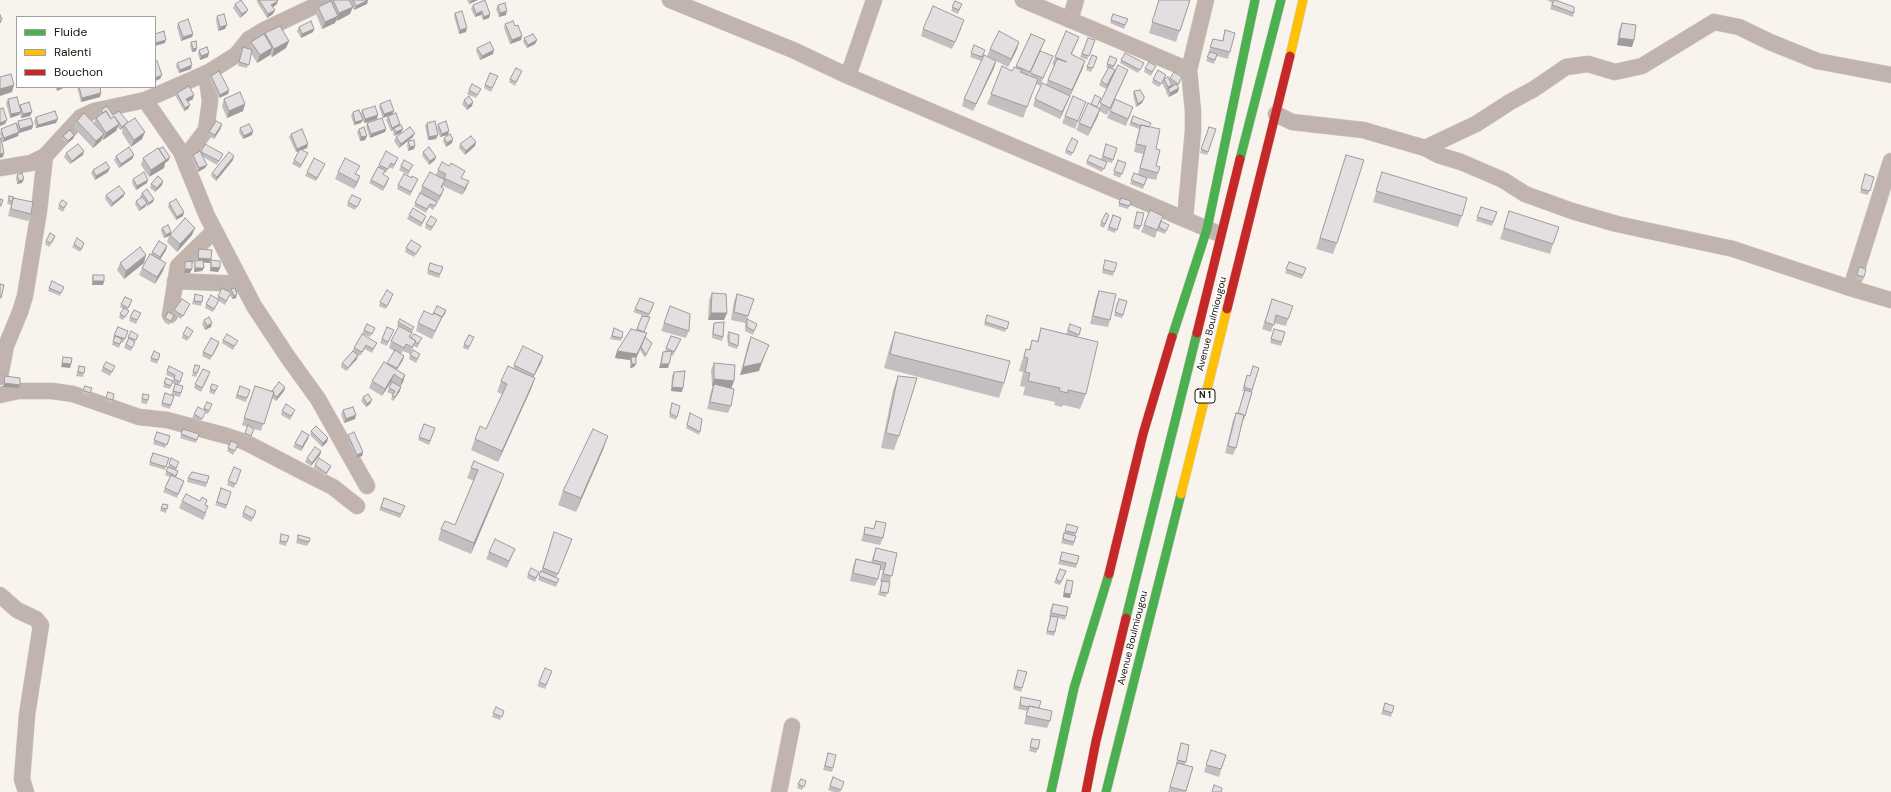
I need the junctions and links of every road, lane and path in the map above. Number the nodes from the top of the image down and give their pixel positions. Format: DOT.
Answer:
graph roads {
  1 [pos="327,0"];
  2 [pos="670,0"];
  3 [pos="874,0"];
  4 [pos="1023,0"];
  5 [pos="1076,0"];
  6 [pos="1206,0"];
  7 [pos="1255,0"];
  8 [pos="1281,0"];
  9 [pos="1304,0"];
  10 [pos="1070,20"];
  11 [pos="1189,70"];
  12 [pos="206,73"];
  13 [pos="1891,75"];
  14 [pos="848,76"];
  15 [pos="145,100"];
  16 [pos="1276,114"];
  17 [pos="1426,148"];
  18 [pos="45,156"];
  19 [pos="183,157"];
  20 [pos="1891,161"];
  21 [pos="0,168"];
  22 [pos="1185,219"];
  23 [pos="214,231"];
  24 [pos="1214,231"];
  25 [pos="175,281"];
  26 [pos="242,284"];
  27 [pos="1851,288"];
  28 [pos="1891,300"];
  29 [pos="170,315"];
  30 [pos="0,376"];
  31 [pos="0,395"];
  32 [pos="367,486"];
  33 [pos="357,506"];
  34 [pos="0,595"];
  35 [pos="792,726"];
  36 [pos="1087,790"];
  37 [pos="26,792"];
  38 [pos="779,792"];
  39 [pos="1051,792"];
  40 [pos="1108,792"];
  1 -- 12 [label="street"];
  2 -- 14 [label="street"];
  3 -- 14 [label="street"];
  4 -- 10 [label="street"];
  5 -- 10 [label="street"];
  6 -- 11 [label="street"];
  7 -- 24 [label="main road"];
  8 -- 24 [label="main road, Avenue Boulmiougou / N 1"];
  9 -- 16 [label="main road, Avenue Boulmiougou / N 1"];
  10 -- 11 [label="street"];
  11 -- 22 [label="street"];
  12 -- 15 [label="street"];
  12 -- 19 [label="street"];
  13 -- 17 [label="street"];
  14 -- 22 [label="street"];
  15 -- 18 [label="street"];
  15 -- 19 [label="street"];
  16 -- 17 [label="street"];
  16 -- 40 [label="main road, Avenue Boulmiougou / N 1"];
  17 -- 27 [label="street"];
  18 -- 21 [label="street"];
  18 -- 30 [label="street"];
  19 -- 23 [label="street"];
  20 -- 27 [label="street"];
  22 -- 24 [label="street"];
  23 -- 25 [label="street"];
  23 -- 26 [label="street"];
  24 -- 36 [label="main road, Avenue Boulmiougou / N 1"];
  24 -- 39 [label="main road"];
  25 -- 26 [label="street"];
  25 -- 29 [label="street"];
  26 -- 32 [label="street"];
  27 -- 28 [label="street"];
  31 -- 33 [label="street"];
  34 -- 37 [label="street"];
  35 -- 38 [label="street"];
  36 -- 40 [label="street"];
}
